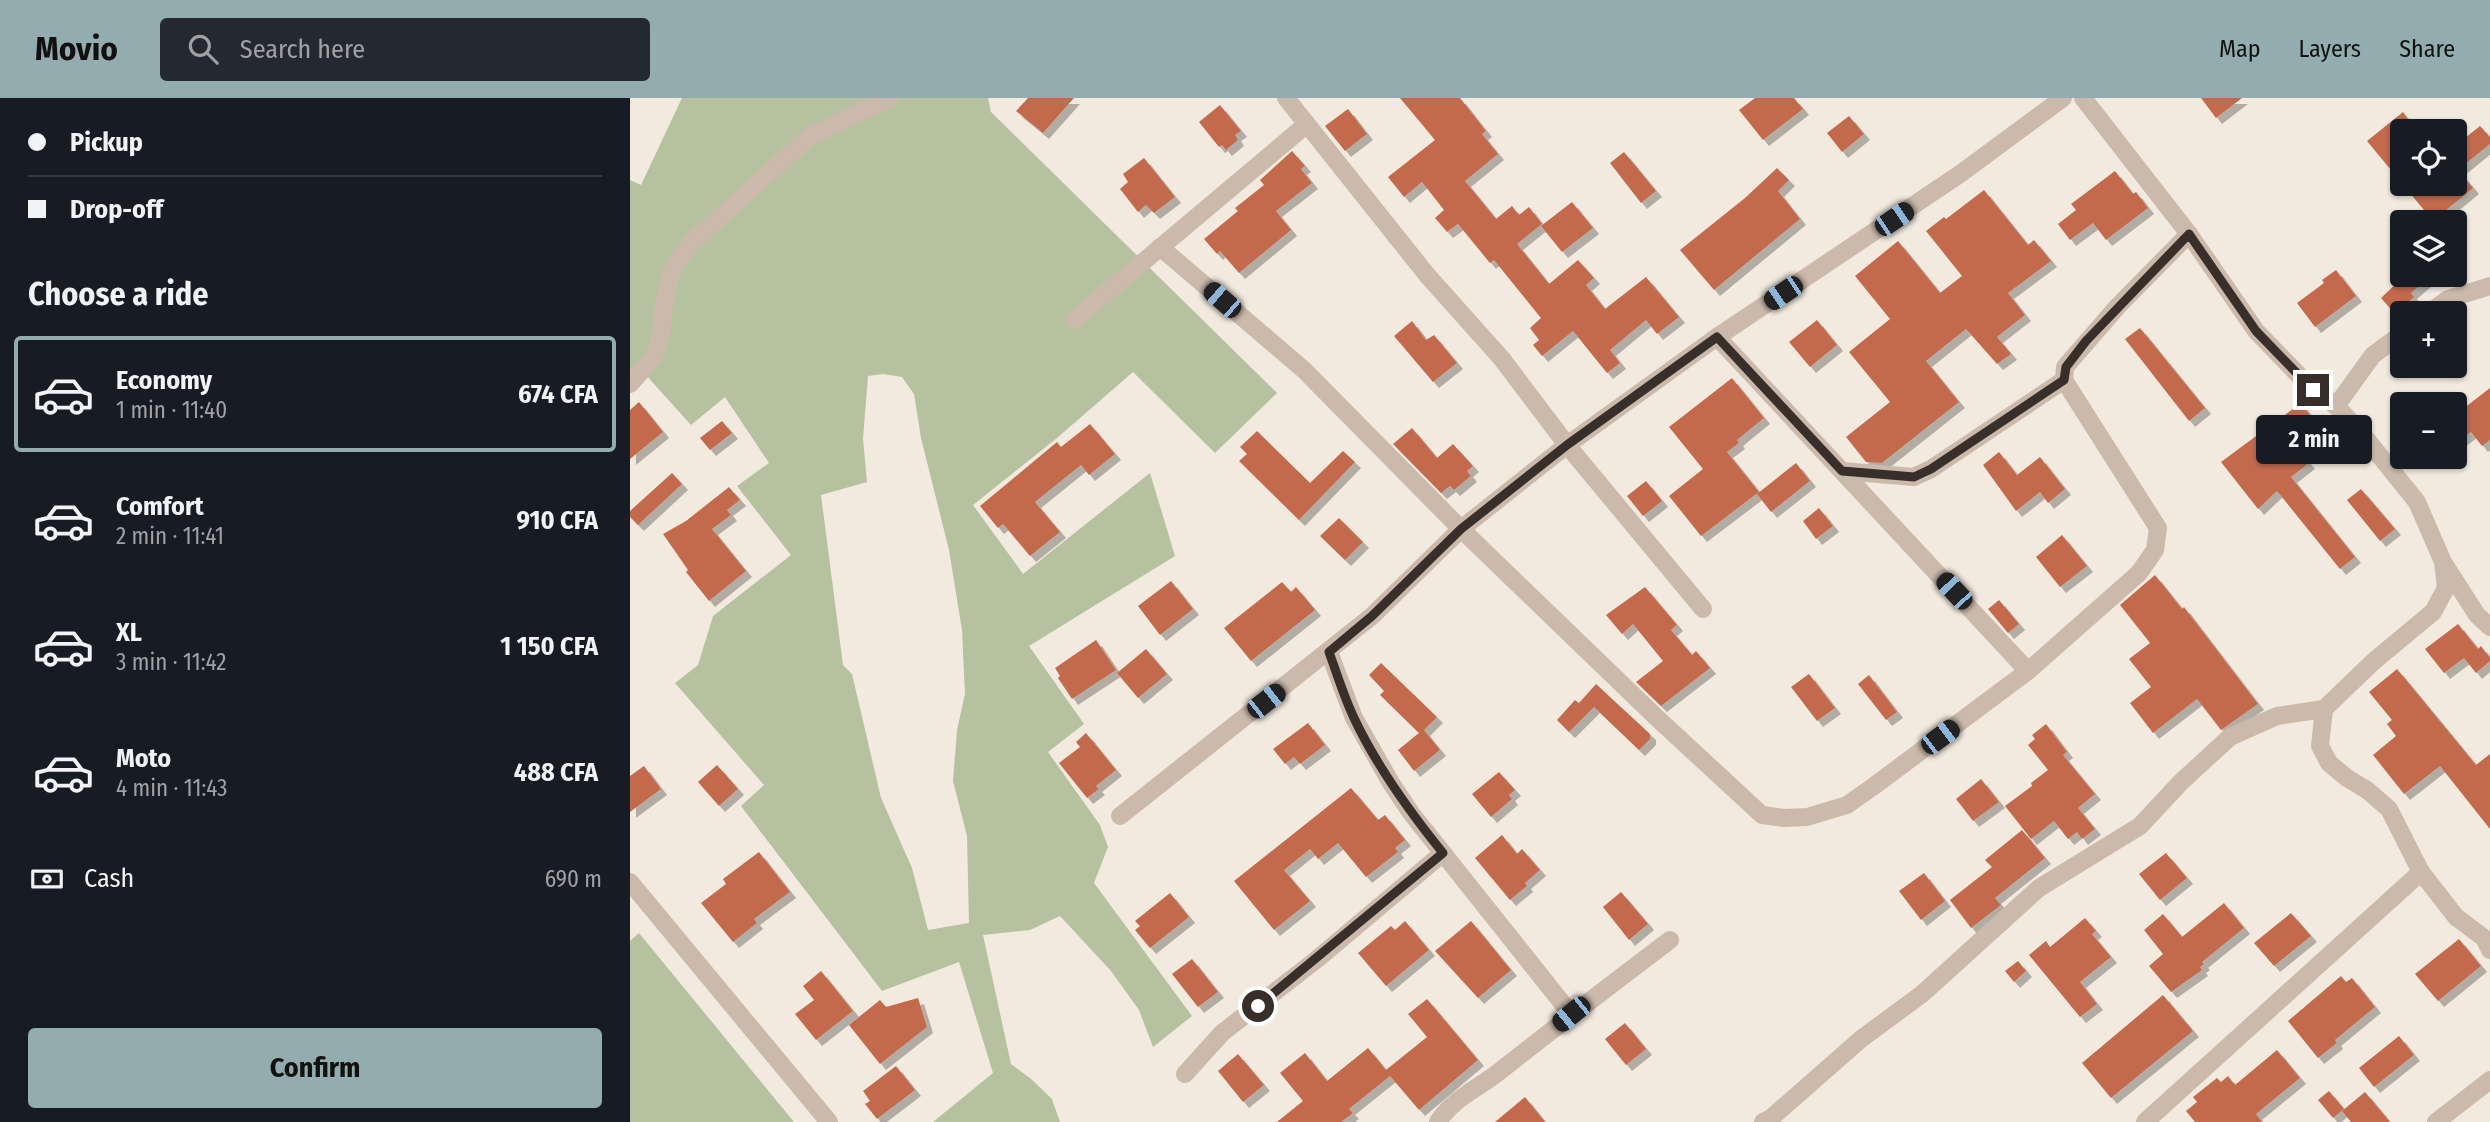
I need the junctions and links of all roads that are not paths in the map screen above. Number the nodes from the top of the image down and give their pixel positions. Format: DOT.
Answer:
graph roads {
  1 [pos="890,98"];
  2 [pos="1286,98"];
  3 [pos="2063,98"];
  4 [pos="2083,98"];
  5 [pos="1307,124"];
  6 [pos="2189,234"];
  7 [pos="1160,247"];
  8 [pos="2490,286"];
  9 [pos="2445,301"];
  10 [pos="1074,320"];
  11 [pos="1717,337"];
  12 [pos="2390,343"];
  13 [pos="2064,380"];
  14 [pos="630,384"];
  15 [pos="2336,406"];
  16 [pos="1567,445"];
  17 [pos="1842,471"];
  18 [pos="1461,529"];
  19 [pos="2443,562"];
  20 [pos="1703,609"];
  21 [pos="2490,627"];
  22 [pos="1329,652"];
  23 [pos="2028,671"];
  24 [pos="2325,709"];
  25 [pos="1120,816"];
  26 [pos="1443,853"];
  27 [pos="2421,872"];
  28 [pos="630,883"];
  29 [pos="1671,940"];
  30 [pos="2490,950"];
  31 [pos="1571,1014"];
  32 [pos="1185,1074"];
  33 [pos="2490,1080"];
  34 [pos="829,1122"];
  35 [pos="1438,1122"];
  36 [pos="1763,1122"];
  37 [pos="2145,1122"];
  38 [pos="2436,1122"];
  1 -- 14 [label="street"];
  2 -- 5 [label="street"];
  3 -- 11 [label="street"];
  4 -- 6 [label="street"];
  5 -- 7 [label="street"];
  5 -- 16 [label="street"];
  6 -- 13 [label="street"];
  6 -- 15 [label="street"];
  7 -- 10 [label="street"];
  7 -- 18 [label="street"];
  8 -- 9 [label="street"];
  11 -- 16 [label="street"];
  11 -- 17 [label="street"];
  12 -- 15 [label="street"];
  13 -- 17 [label="street"];
  13 -- 23 [label="street"];
  15 -- 19 [label="street"];
  16 -- 18 [label="street"];
  16 -- 20 [label="street"];
  17 -- 23 [label="street"];
  18 -- 22 [label="street"];
  18 -- 23 [label="street"];
  19 -- 21 [label="street"];
  19 -- 24 [label="street"];
  22 -- 25 [label="street"];
  22 -- 26 [label="street"];
  24 -- 27 [label="street"];
  24 -- 36 [label="street"];
  26 -- 31 [label="street"];
  26 -- 32 [label="street"];
  27 -- 30 [label="street"];
  27 -- 37 [label="street"];
  28 -- 34 [label="street"];
  29 -- 31 [label="street"];
  31 -- 35 [label="street"];
  33 -- 38 [label="street"];
}
